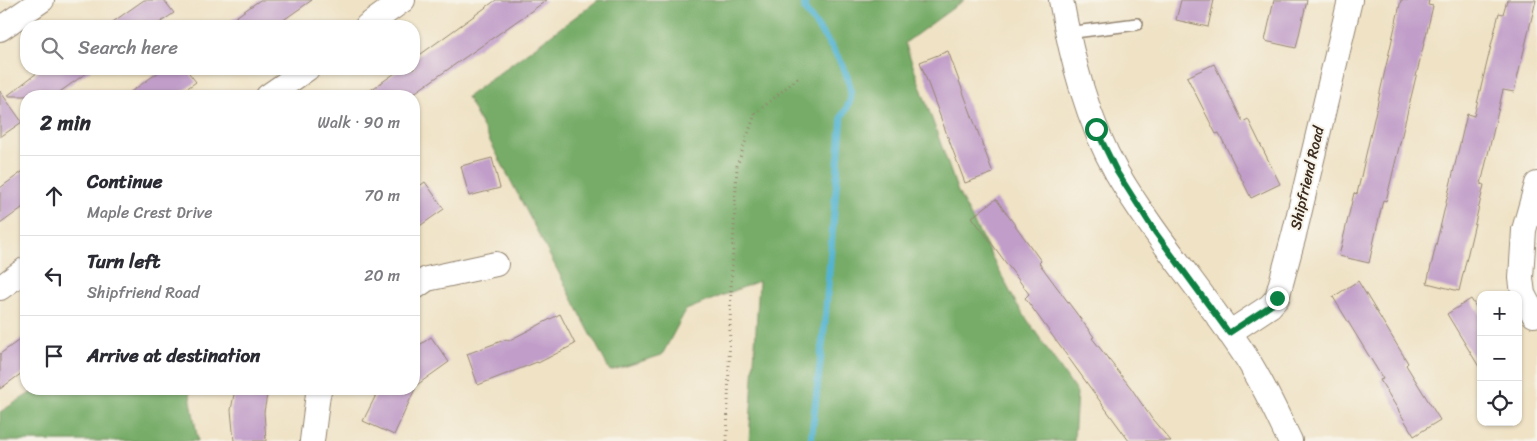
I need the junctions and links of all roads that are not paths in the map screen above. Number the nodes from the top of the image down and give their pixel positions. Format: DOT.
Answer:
graph roads {
  1 [pos="42,0"];
  2 [pos="402,0"];
  3 [pos="1061,0"];
  4 [pos="1350,0"];
  5 [pos="375,20"];
  6 [pos="1137,24"];
  7 [pos="0,30"];
  8 [pos="1068,33"];
  9 [pos="298,75"];
  10 [pos="277,90"];
  11 [pos="1537,184"];
  12 [pos="496,264"];
  13 [pos="20,273"];
  14 [pos="420,284"];
  15 [pos="0,288"];
  16 [pos="1534,314"];
  17 [pos="1229,333"];
  18 [pos="319,395"];
  19 [pos="312,441"];
  20 [pos="1290,441"];
  1 -- 7 [label="street"];
  2 -- 5 [label="street"];
  3 -- 8 [label="street"];
  4 -- 17 [label="street, Shipfriend Road"];
  6 -- 8 [label="lane"];
  8 -- 17 [label="street"];
  9 -- 10 [label="street"];
  11 -- 16 [label="street"];
  12 -- 14 [label="street"];
  13 -- 15 [label="street"];
  17 -- 20 [label="street"];
  18 -- 19 [label="street"];
}
